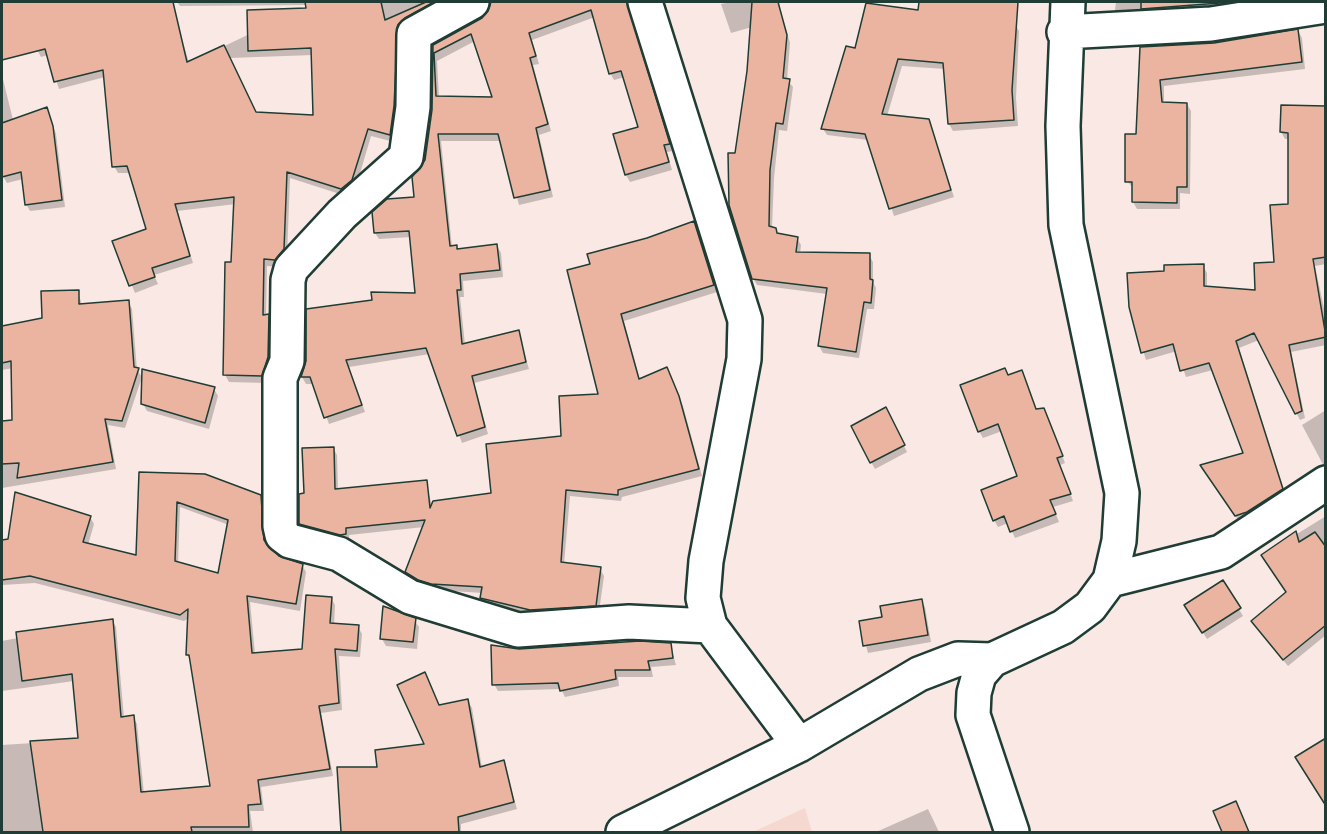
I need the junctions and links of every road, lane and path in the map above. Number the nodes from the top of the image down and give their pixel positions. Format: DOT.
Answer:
graph roads {
  1 [pos="472,2"];
  2 [pos="645,2"];
  3 [pos="1326,6"];
  4 [pos="1066,17"];
  5 [pos="1326,483"];
  6 [pos="1110,580"];
  7 [pos="710,626"];
  8 [pos="992,660"];
  9 [pos="799,746"];
  10 [pos="623,832"];
  11 [pos="1012,832"];
  1 -- 7 [label="street"];
  2 -- 7 [label="street"];
  3 -- 4 [label="street"];
  4 -- 6 [label="street"];
  5 -- 6 [label="street"];
  6 -- 8 [label="street"];
  7 -- 9 [label="street"];
  8 -- 9 [label="street"];
  8 -- 11 [label="street"];
  9 -- 10 [label="street"];
}
